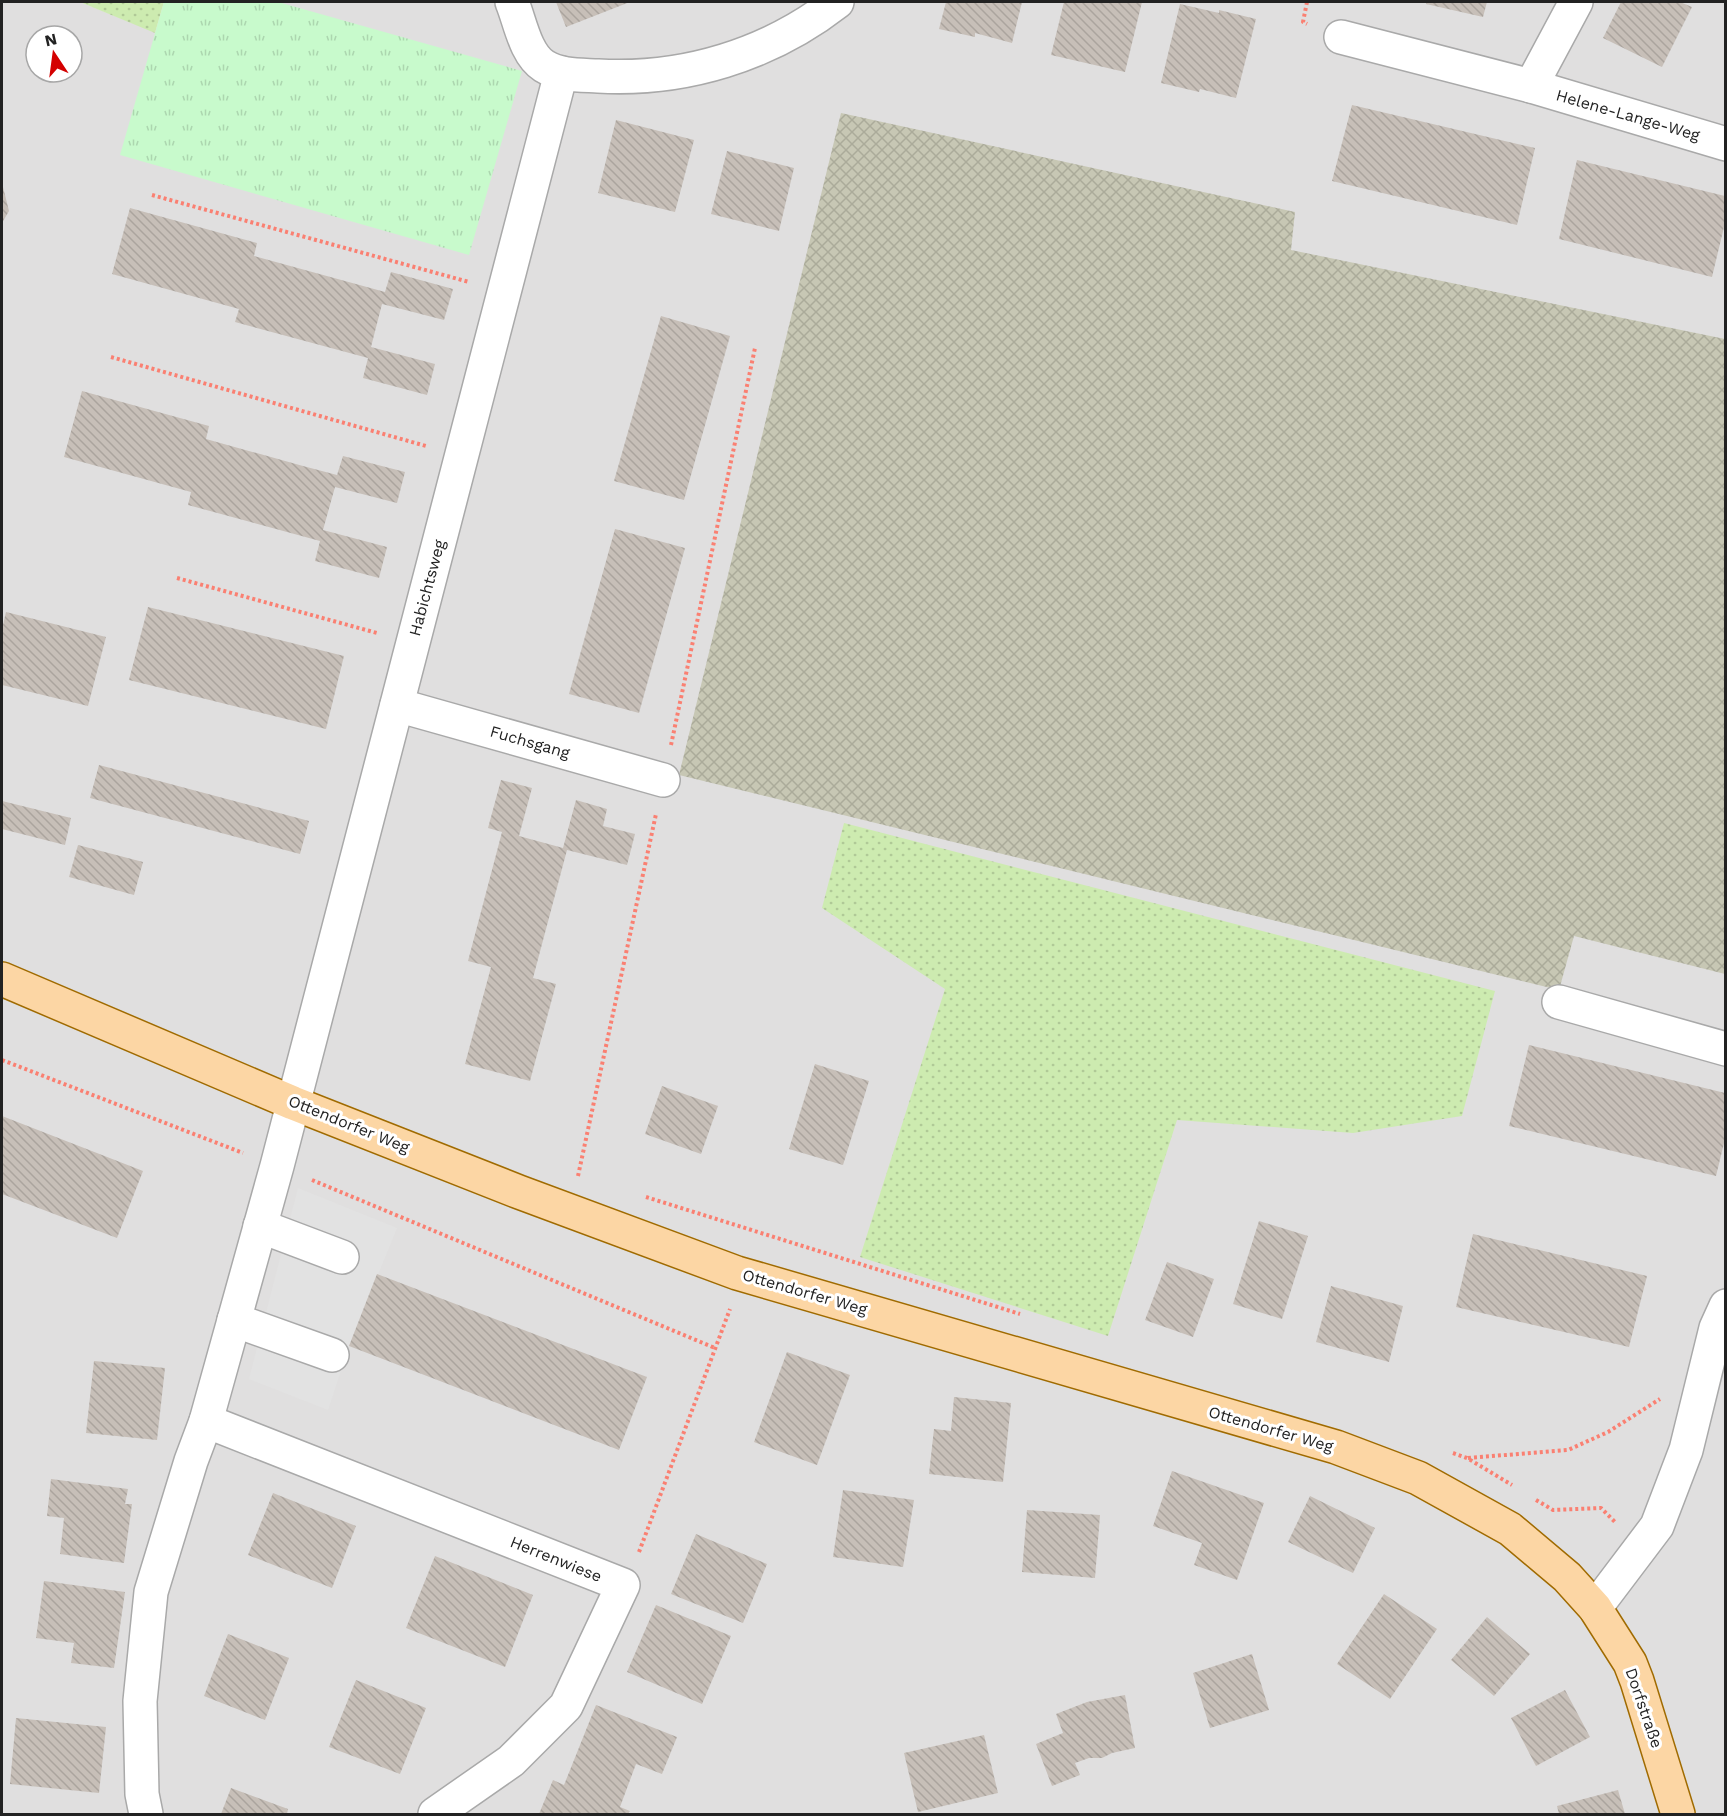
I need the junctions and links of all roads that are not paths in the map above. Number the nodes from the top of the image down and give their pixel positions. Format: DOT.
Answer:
graph roads {
  1 [pos="512,2"];
  2 [pos="837,2"];
  3 [pos="1576,2"];
  4 [pos="1341,37"];
  5 [pos="561,73"];
  6 [pos="1531,86"];
  7 [pos="1725,144"];
  8 [pos="397,705"];
  9 [pos="663,780"];
  10 [pos="2,979"];
  11 [pos="1560,1002"];
  12 [pos="1725,1049"];
  13 [pos="293,1102"];
  14 [pos="260,1226"];
  15 [pos="342,1257"];
  16 [pos="1725,1306"];
  17 [pos="234,1320"];
  18 [pos="332,1355"];
  19 [pos="206,1421"];
  20 [pos="1595,1608"];
  21 [pos="146,1815"];
  22 [pos="435,1815"];
  23 [pos="1678,1815"];
  1 -- 5 [label="street"];
  2 -- 5 [label="street"];
  3 -- 6 [label="street, Helene-Lange-Weg"];
  4 -- 6 [label="street, Helene-Lange-Weg"];
  5 -- 8 [label="street, Habichtsweg"];
  6 -- 7 [label="street, Helene-Lange-Weg"];
  8 -- 9 [label="street, Fuchsgang"];
  8 -- 13 [label="street, Habichtsweg"];
  10 -- 13 [label="main road, Ottendorfer Weg"];
  11 -- 12 [label="street"];
  13 -- 14 [label="street"];
  13 -- 20 [label="main road, Ottendorfer Weg"];
  14 -- 15 [label="street"];
  14 -- 17 [label="street"];
  16 -- 20 [label="street"];
  17 -- 18 [label="street"];
  17 -- 19 [label="street"];
  19 -- 21 [label="street"];
  19 -- 22 [label="street, Herrenwiese"];
  20 -- 23 [label="main road, Dorfstraße"];
}
